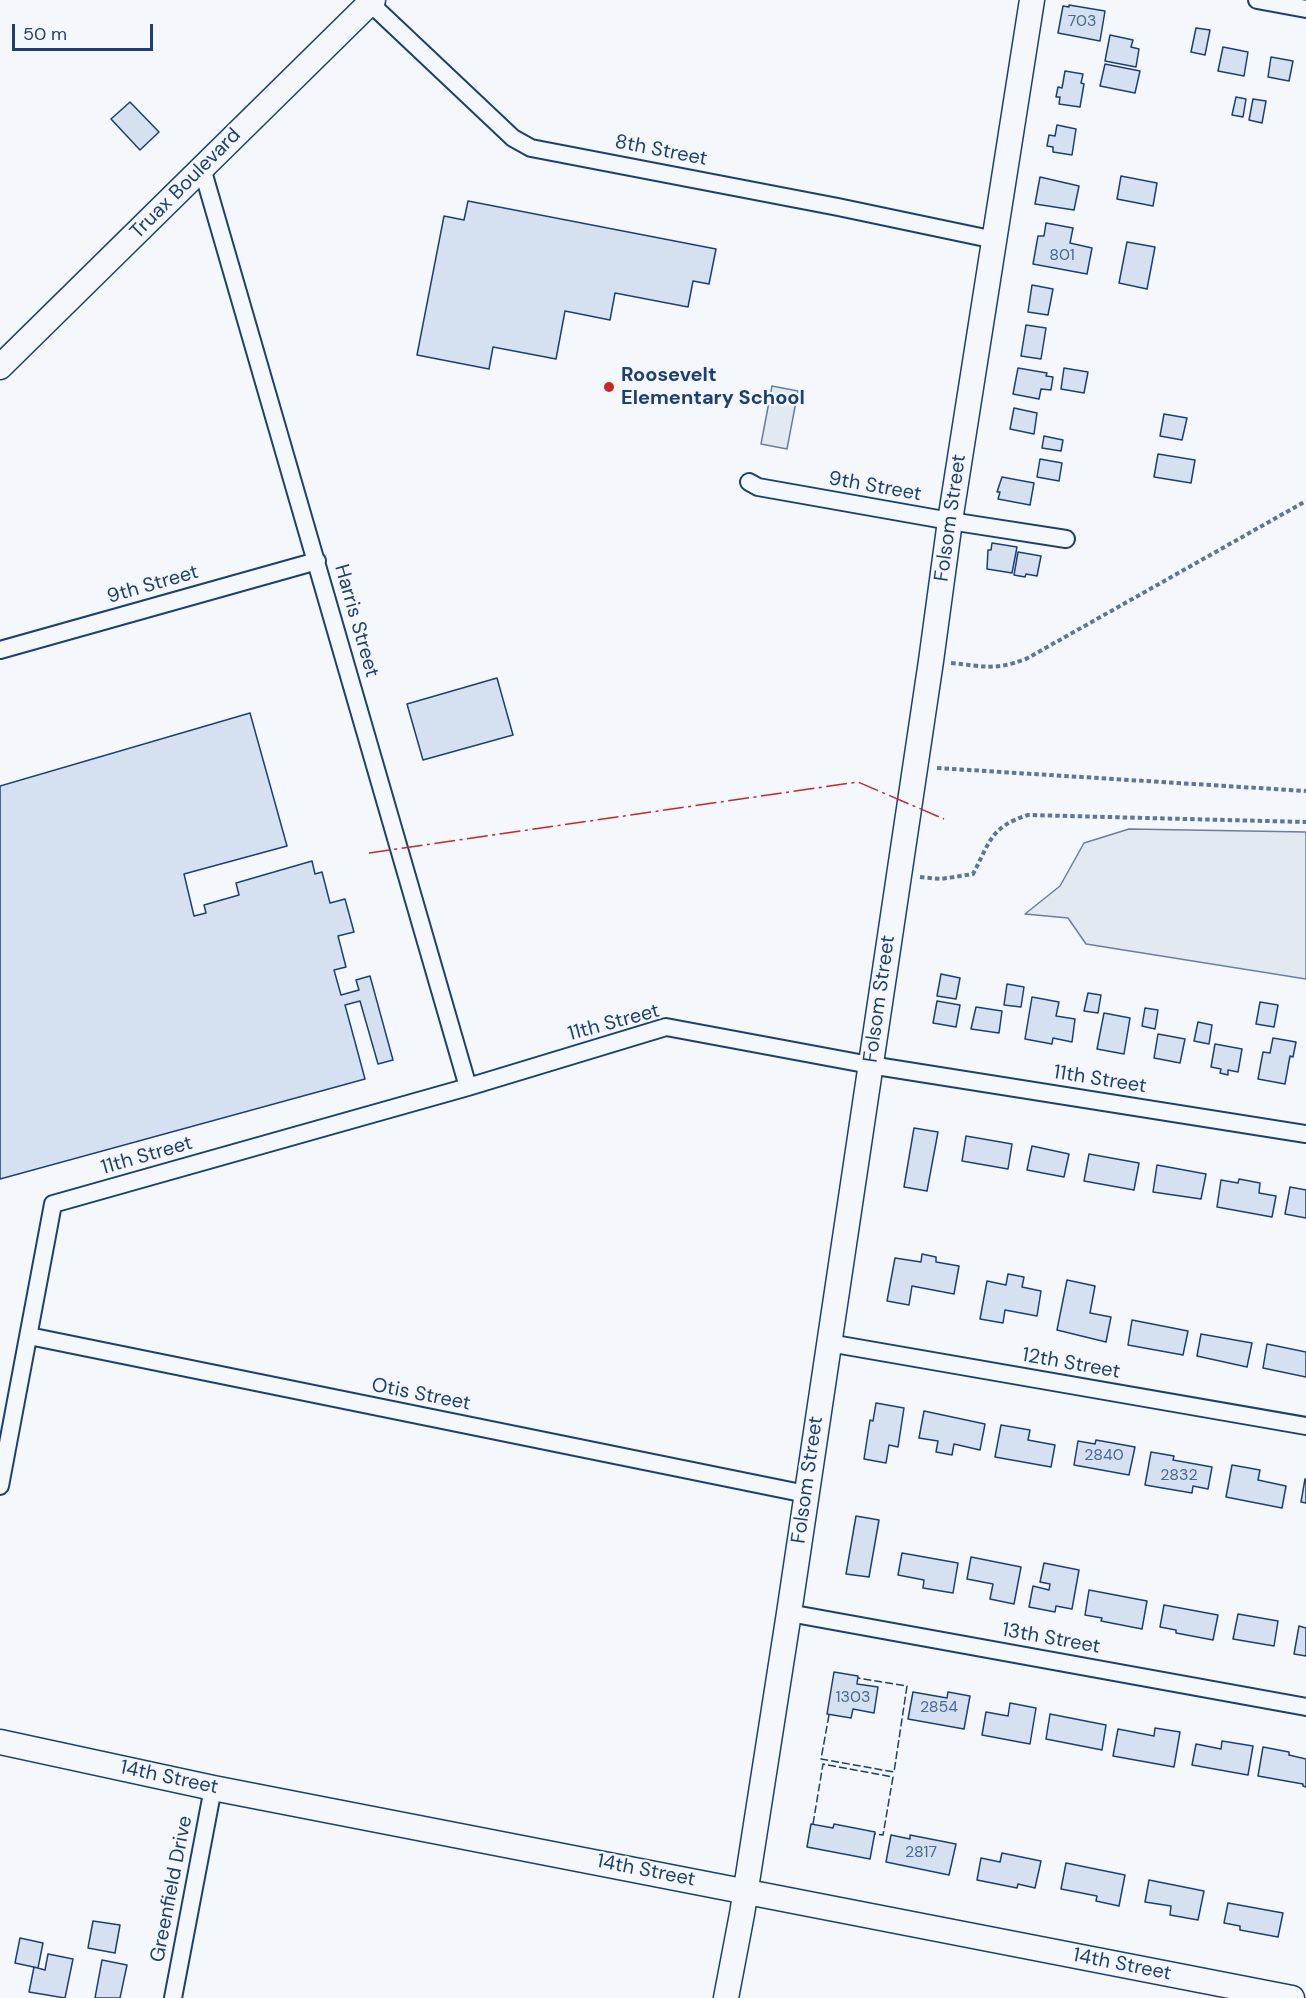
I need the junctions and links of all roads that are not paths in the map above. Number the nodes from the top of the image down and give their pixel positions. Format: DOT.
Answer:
graph roads {
  1 [pos="1032,0"];
  2 [pos="1257,0"];
  3 [pos="371,1"];
  4 [pos="1306,9"];
  5 [pos="202,168"];
  6 [pos="995,240"];
  7 [pos="0,367"];
  8 [pos="749,482"];
  9 [pos="950,521"];
  10 [pos="1066,538"];
  11 [pos="317,561"];
  12 [pos="0,650"];
  13 [pos="870,1065"];
  14 [pos="468,1087"];
  15 [pos="1306,1134"];
  16 [pos="29,1336"];
  17 [pos="829,1343"];
  18 [pos="1306,1426"];
  19 [pos="0,1485"];
  20 [pos="806,1494"];
  21 [pos="789,1613"];
  22 [pos="1306,1707"];
  23 [pos="0,1742"];
  24 [pos="213,1788"];
  25 [pos="745,1890"];
  26 [pos="173,1998"];
  27 [pos="726,1998"];
  28 [pos="1292,1998"];
  1 -- 6 [label="street, Folsom Street"];
  2 -- 4 [label="street"];
  3 -- 5 [label="street, Truax Boulevard"];
  3 -- 6 [label="street, 8th Street"];
  5 -- 7 [label="street, Truax Boulevard"];
  5 -- 11 [label="street, Harris Street"];
  6 -- 9 [label="street, Folsom Street"];
  8 -- 9 [label="street, 9th Street"];
  9 -- 10 [label="street, 9th Street"];
  9 -- 13 [label="street, Folsom Street"];
  11 -- 12 [label="street, 9th Street"];
  11 -- 14 [label="street, Harris Street"];
  13 -- 14 [label="street, 11th Street"];
  13 -- 15 [label="street, 11th Street"];
  13 -- 17 [label="street, Folsom Street"];
  14 -- 16 [label="street, 11th Street"];
  16 -- 19 [label="street"];
  16 -- 20 [label="street, Otis Street"];
  17 -- 18 [label="street, 12th Street"];
  17 -- 20 [label="street, Folsom Street"];
  20 -- 21 [label="street, Folsom Street"];
  21 -- 22 [label="street, 13th Street"];
  21 -- 25 [label="street, Folsom Street"];
  23 -- 24 [label="street, 14th Street"];
  24 -- 25 [label="street, 14th Street"];
  24 -- 26 [label="street, Greenfield Drive"];
  25 -- 27 [label="street, Folsom Street"];
  25 -- 28 [label="street, 14th Street"];
}
